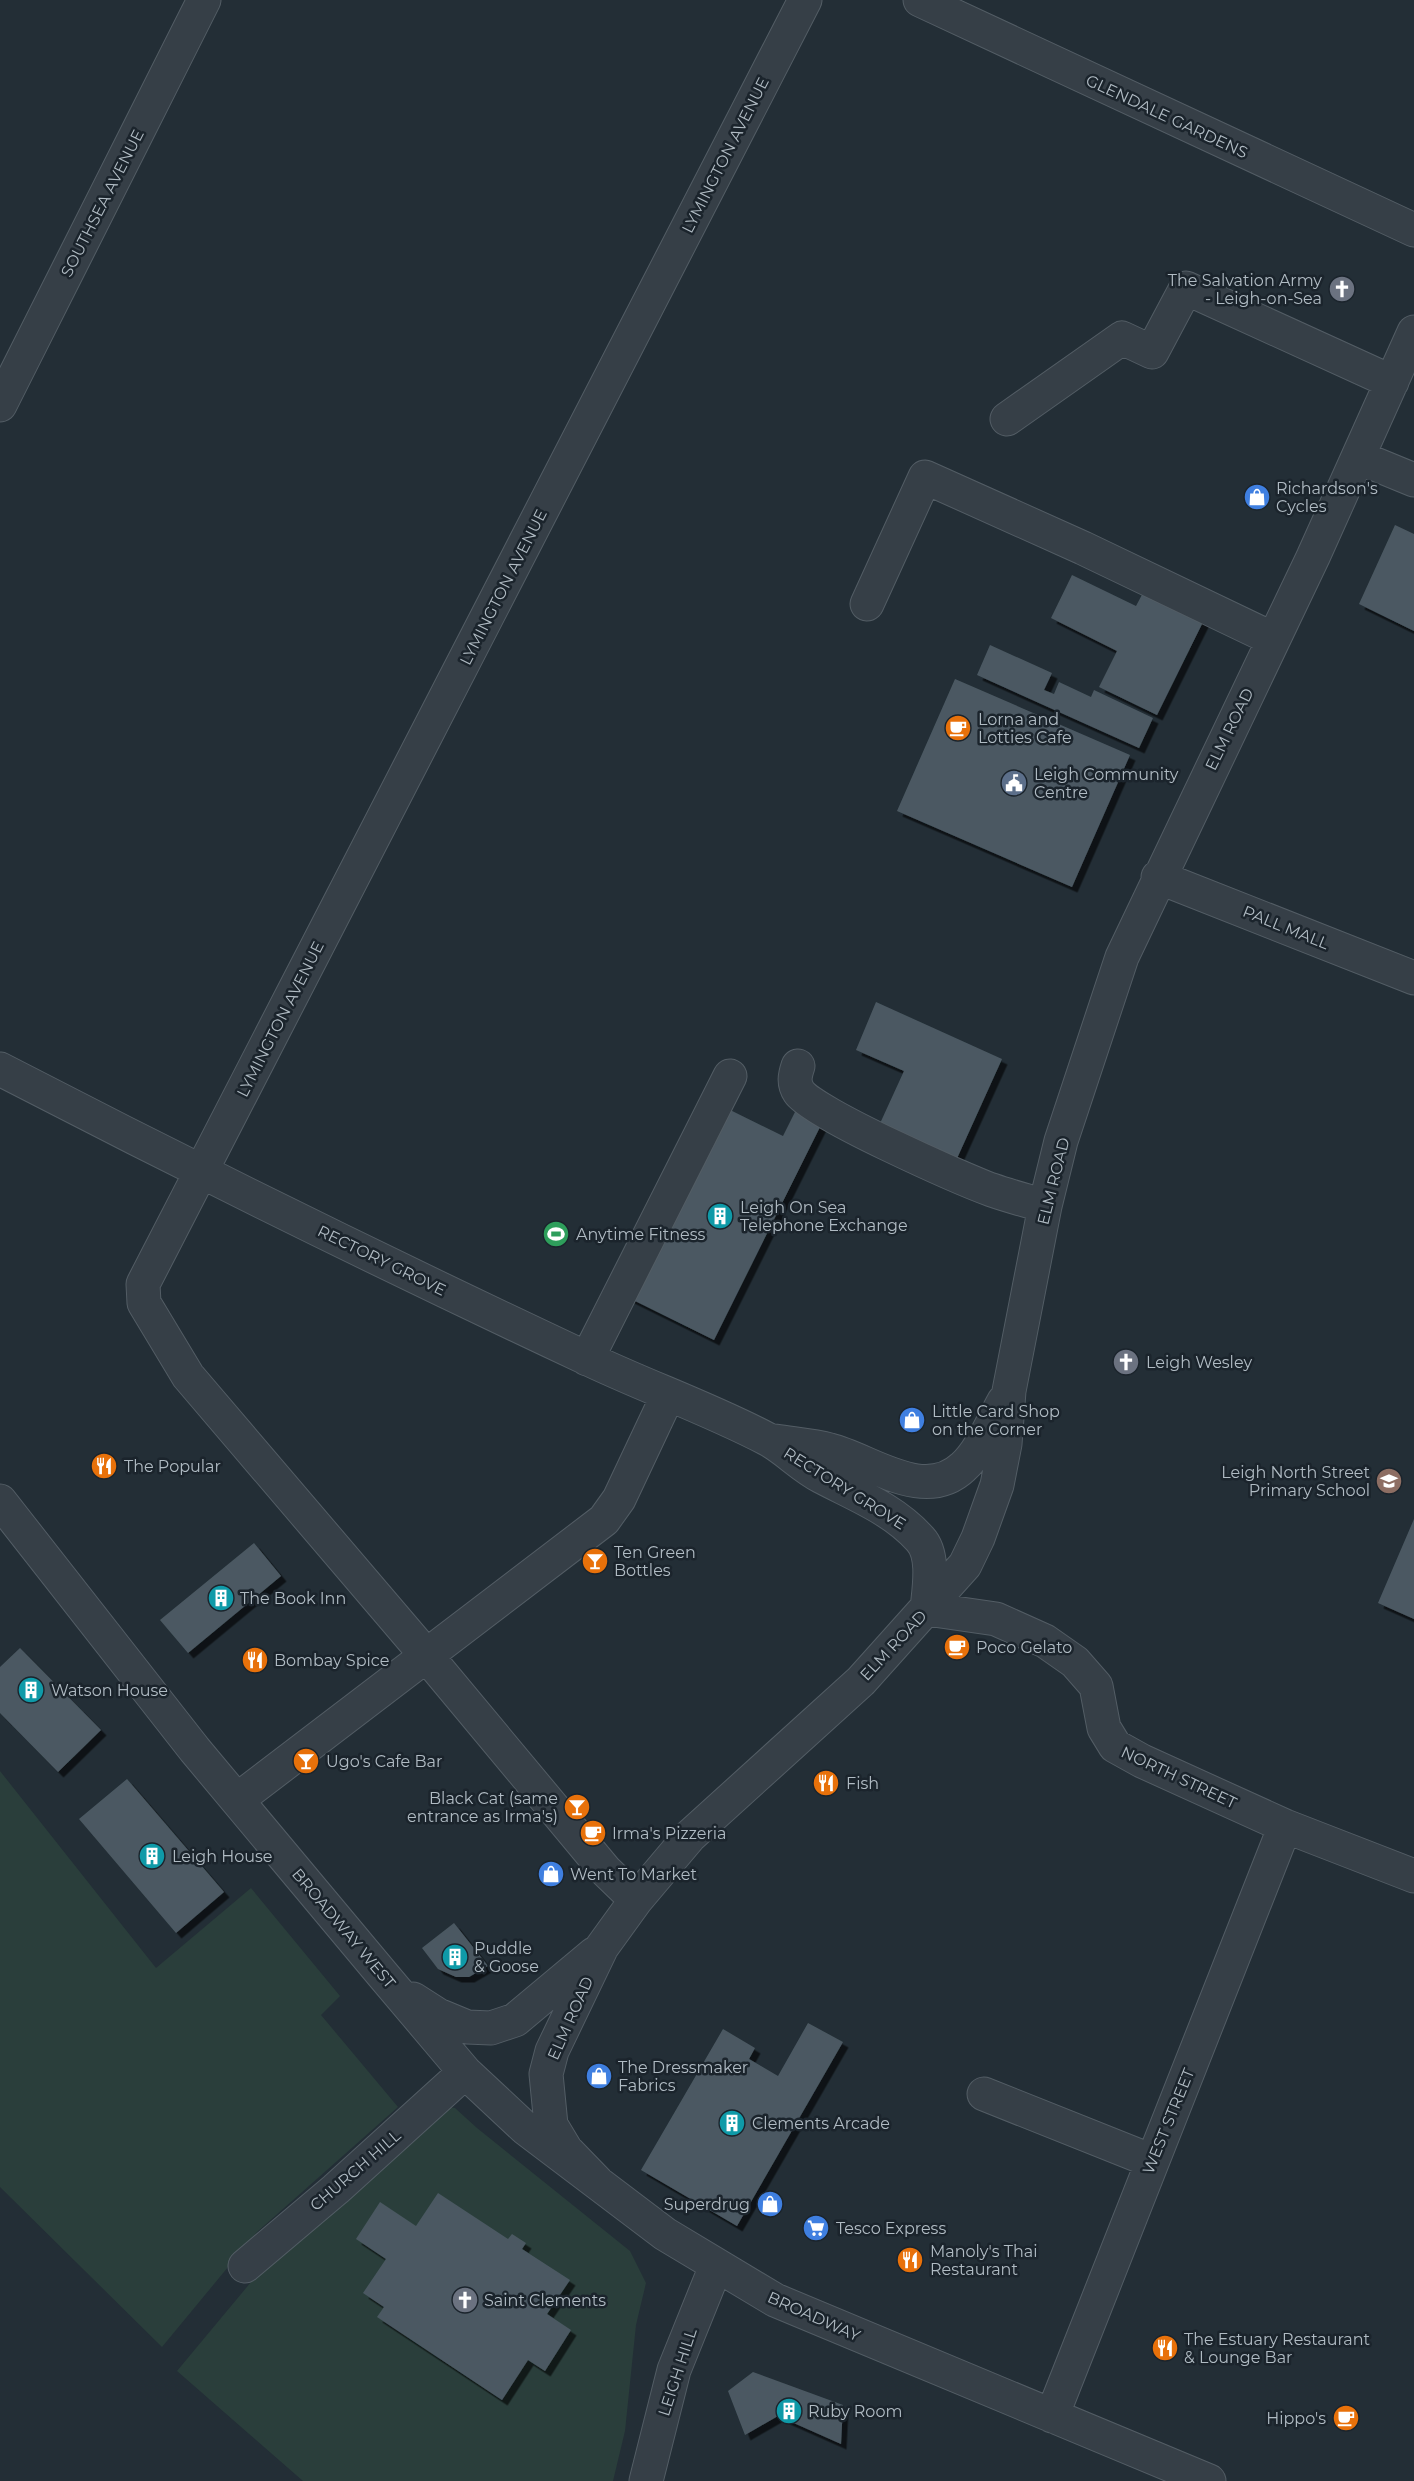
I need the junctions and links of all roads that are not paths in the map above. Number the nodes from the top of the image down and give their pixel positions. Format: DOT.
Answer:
graph roads {
  1 [pos="204,0"];
  2 [pos="805,0"];
  3 [pos="920,0"];
  4 [pos="1414,230"];
  5 [pos="1414,332"];
  6 [pos="1392,382"];
  7 [pos="0,405"];
  8 [pos="1007,418"];
  9 [pos="1358,457"];
  10 [pos="1414,480"];
  11 [pos="867,604"];
  12 [pos="1274,639"];
  13 [pos="1158,877"];
  14 [pos="1414,978"];
  15 [pos="798,1066"];
  16 [pos="0,1069"];
  17 [pos="730,1076"];
  18 [pos="201,1173"];
  19 [pos="1045,1206"];
  20 [pos="586,1359"];
  21 [pos="1009,1392"];
  22 [pos="668,1395"];
  23 [pos="769,1440"];
  24 [pos="0,1501"];
  25 [pos="927,1609"];
  26 [pos="426,1655"];
  27 [pos="237,1800"];
  28 [pos="1285,1826"];
  29 [pos="1414,1876"];
  30 [pos="636,1900"];
  31 [pos="602,1947"];
  32 [pos="394,1987"];
  33 [pos="465,2072"];
  34 [pos="984,2094"];
  35 [pos="1152,2161"];
  36 [pos="597,2182"];
  37 [pos="245,2266"];
  38 [pos="717,2266"];
  39 [pos="1052,2416"];
  40 [pos="646,2481"];
  41 [pos="1209,2481"];
  1 -- 7 [label="street, SOUTHSEA AVENUE"];
  2 -- 18 [label="street, LYMINGTON AVENUE"];
  3 -- 4 [label="street, GLENDALE GARDENS"];
  5 -- 6 [label="street, ELM ROAD"];
  6 -- 8 [label="street"];
  6 -- 9 [label="street, ELM ROAD"];
  9 -- 10 [label="street"];
  9 -- 12 [label="street, ELM ROAD"];
  11 -- 12 [label="street"];
  12 -- 13 [label="street, ELM ROAD"];
  13 -- 14 [label="street, PALL MALL"];
  13 -- 19 [label="street, ELM ROAD"];
  15 -- 19 [label="street"];
  16 -- 18 [label="street, RECTORY GROVE"];
  17 -- 20 [label="street"];
  18 -- 20 [label="street, RECTORY GROVE"];
  18 -- 26 [label="street, LYMINGTON AVENUE"];
  19 -- 21 [label="street, ELM ROAD"];
  20 -- 22 [label="street, RECTORY GROVE"];
  21 -- 23 [label="street, RECTORY GROVE"];
  21 -- 25 [label="street, ELM ROAD"];
  22 -- 23 [label="street, RECTORY GROVE"];
  22 -- 26 [label="street"];
  23 -- 25 [label="street, RECTORY GROVE"];
  24 -- 27 [label="street, BROADWAY WEST"];
  25 -- 28 [label="street, NORTH STREET"];
  25 -- 30 [label="street, ELM ROAD"];
  26 -- 27 [label="street"];
  26 -- 30 [label="street, LYMINGTON AVENUE"];
  27 -- 32 [label="street, BROADWAY WEST"];
  28 -- 29 [label="street, NORTH STREET"];
  28 -- 35 [label="street, WEST STREET"];
  30 -- 31 [label="street, ELM ROAD"];
  31 -- 32 [label="street, ELM ROAD"];
  31 -- 36 [label="street, ELM ROAD"];
  32 -- 33 [label="street, BROADWAY WEST"];
  33 -- 36 [label="street, BROADWAY"];
  33 -- 37 [label="street, CHURCH HILL"];
  34 -- 35 [label="street"];
  35 -- 39 [label="street, WEST STREET"];
  36 -- 38 [label="street, BROADWAY"];
  38 -- 39 [label="street, BROADWAY"];
  38 -- 40 [label="street, LEIGH HILL"];
  39 -- 41 [label="street, BROADWAY"];
}
